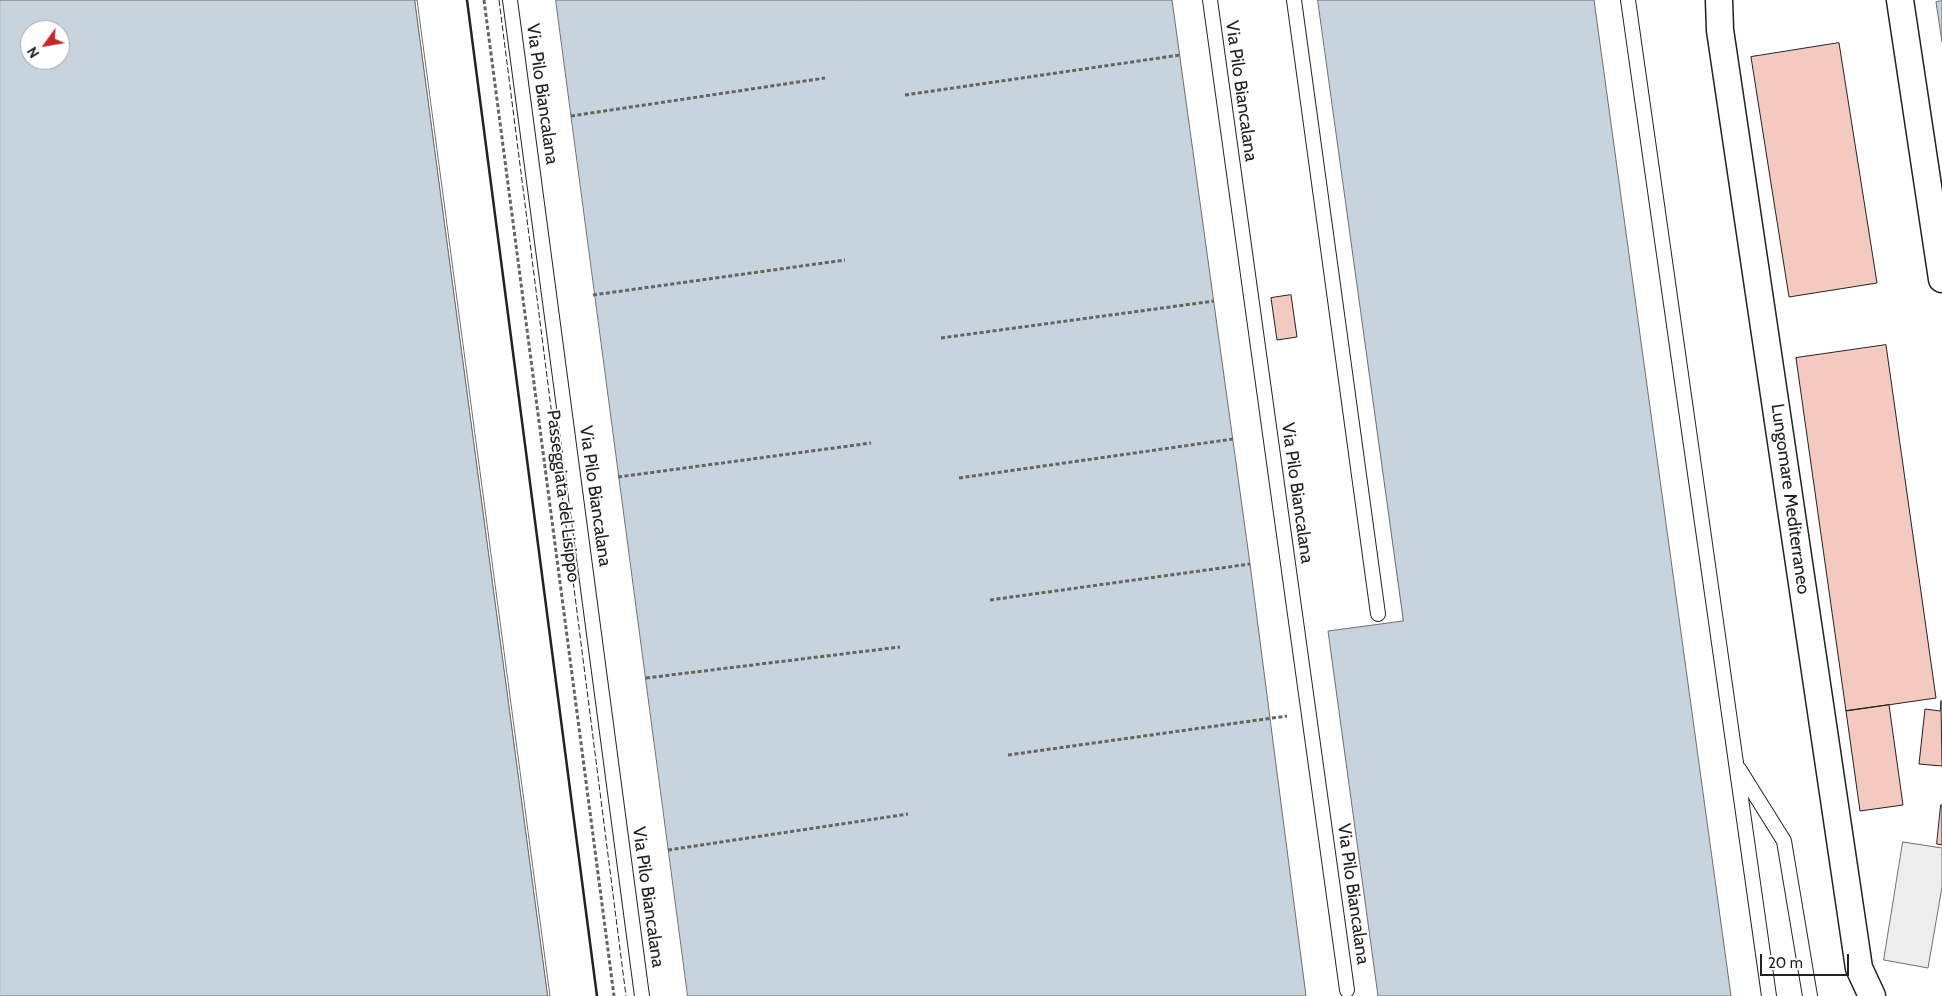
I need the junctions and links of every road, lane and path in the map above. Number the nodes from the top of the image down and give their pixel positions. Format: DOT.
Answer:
graph roads {
  1 [pos="484,0"];
  2 [pos="510,0"];
  3 [pos="1210,0"];
  4 [pos="1294,0"];
  5 [pos="1628,0"];
  6 [pos="1719,0"];
  7 [pos="1900,0"];
  8 [pos="1180,55"];
  9 [pos="825,78"];
  10 [pos="905,95"];
  11 [pos="571,116"];
  12 [pos="846,260"];
  13 [pos="1942,279"];
  14 [pos="593,295"];
  15 [pos="1214,301"];
  16 [pos="941,338"];
  17 [pos="1233,439"];
  18 [pos="871,443"];
  19 [pos="618,477"];
  20 [pos="959,478"];
  21 [pos="1250,564"];
  22 [pos="990,600"];
  23 [pos="1378,614"];
  24 [pos="900,648"];
  25 [pos="646,678"];
  26 [pos="1287,716"];
  27 [pos="1008,755"];
  28 [pos="1736,764"];
  29 [pos="908,814"];
  30 [pos="668,850"];
  31 [pos="1347,990"];
  32 [pos="614,996"];
  33 [pos="642,996"];
  34 [pos="1769,996"];
  35 [pos="1810,996"];
  36 [pos="1872,996"];
  1 -- 32 [label="path, Passeggiata del Lisippo"];
  2 -- 33 [label="lane, Via Pilo Biancalana"];
  3 -- 31 [label="lane, Via Pilo Biancalana"];
  4 -- 23 [label="lane"];
  5 -- 28 [label="lane"];
  6 -- 36 [label="street, Lungomare Mediterraneo"];
  7 -- 13 [label="street"];
  8 -- 10 [label="path"];
  9 -- 11 [label="path"];
  12 -- 14 [label="path"];
  15 -- 16 [label="path"];
  17 -- 20 [label="path"];
  18 -- 19 [label="path"];
  21 -- 22 [label="path"];
  24 -- 25 [label="path"];
  26 -- 27 [label="path"];
  28 -- 34 [label="lane"];
  28 -- 35 [label="lane"];
  29 -- 30 [label="path"];
}
